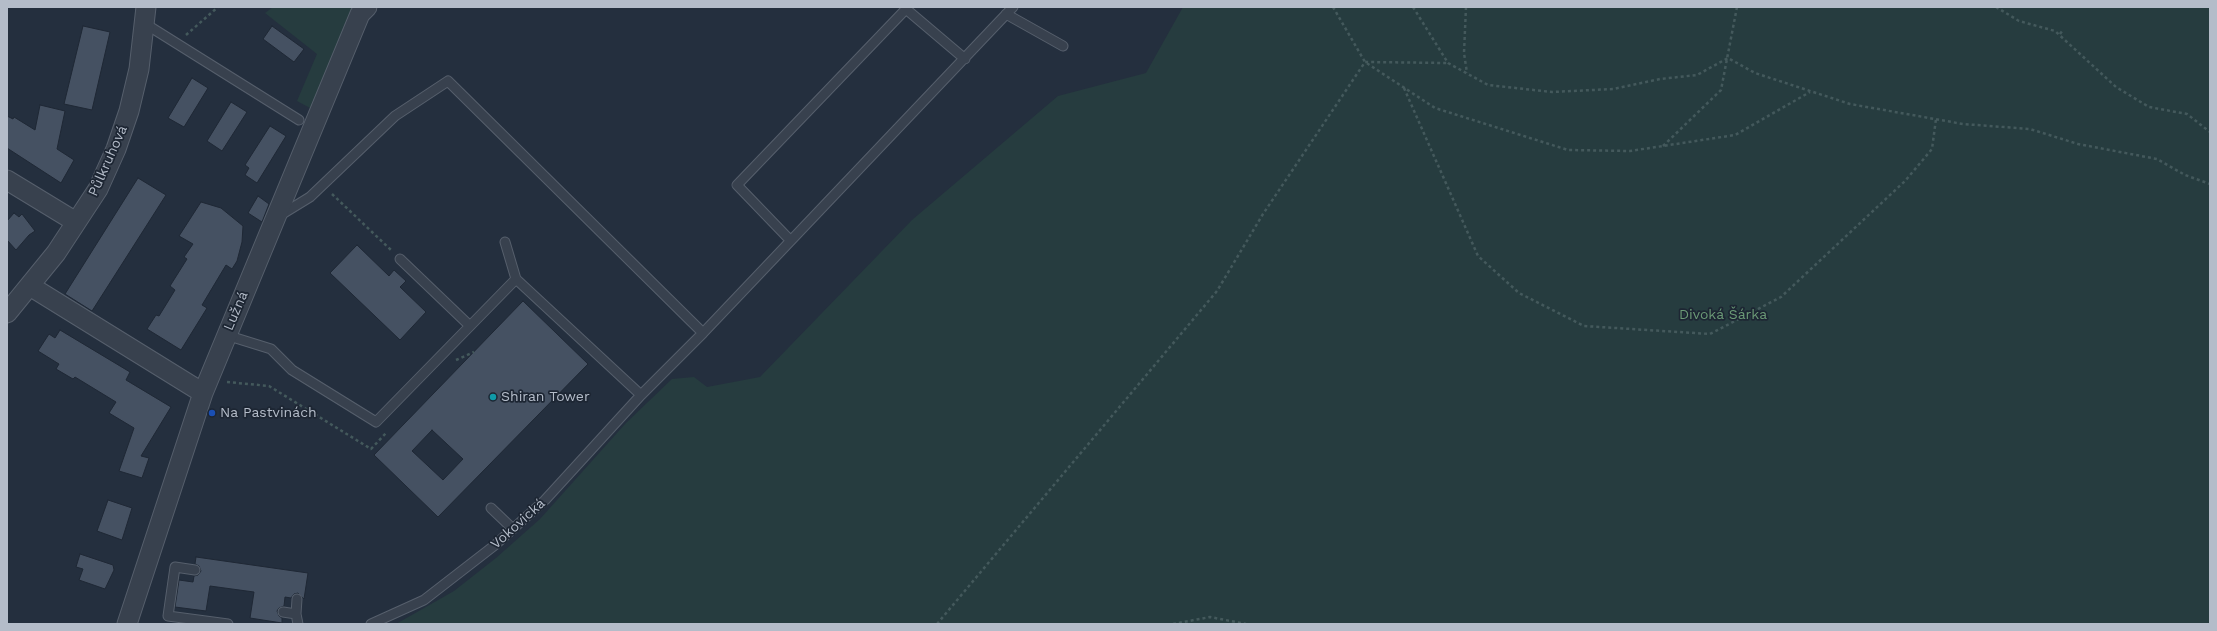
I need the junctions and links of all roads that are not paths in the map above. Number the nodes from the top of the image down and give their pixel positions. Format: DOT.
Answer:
graph roads {
  1 [pos="366,7"];
  2 [pos="1013,7"];
  3 [pos="1006,14"];
  4 [pos="145,15"];
  5 [pos="1063,46"];
  6 [pos="964,59"];
  7 [pos="299,120"];
  8 [pos="7,180"];
  9 [pos="275,219"];
  10 [pos="76,222"];
  11 [pos="790,240"];
  12 [pos="505,242"];
  13 [pos="400,259"];
  14 [pos="516,279"];
  15 [pos="30,286"];
  16 [pos="7,313"];
  17 [pos="470,326"];
  18 [pos="703,333"];
  19 [pos="226,335"];
  20 [pos="203,393"];
  21 [pos="641,395"];
  22 [pos="491,508"];
  23 [pos="513,529"];
  24 [pos="195,570"];
  25 [pos="297,599"];
  26 [pos="283,612"];
  27 [pos="296,614"];
  28 [pos="127,624"];
  29 [pos="228,624"];
  30 [pos="298,624"];
  31 [pos="371,624"];
  1 -- 9 [label="street, Lužná"];
  2 -- 3 [label="lane, Vokovická"];
  3 -- 5 [label="lane"];
  3 -- 6 [label="lane, Vokovická"];
  4 -- 7 [label="lane"];
  4 -- 10 [label="street, Půlkruhová"];
  6 -- 11 [label="lane, Vokovická"];
  6 -- 11 [label="lane"];
  8 -- 10 [label="street"];
  9 -- 18 [label="lane"];
  9 -- 19 [label="street, Lužná"];
  10 -- 15 [label="street, Půlkruhová"];
  11 -- 18 [label="lane, Vokovická"];
  12 -- 14 [label="lane"];
  13 -- 17 [label="lane"];
  14 -- 17 [label="lane"];
  14 -- 21 [label="lane"];
  15 -- 16 [label="street, Půlkruhová"];
  15 -- 20 [label="street"];
  17 -- 19 [label="lane"];
  18 -- 21 [label="lane, Vokovická"];
  19 -- 20 [label="street, Lužná"];
  20 -- 28 [label="street, Lužná"];
  21 -- 23 [label="lane, Vokovická"];
  22 -- 23 [label="lane"];
  23 -- 31 [label="lane, Vokovická"];
  24 -- 29 [label="lane"];
  25 -- 27 [label="lane"];
  26 -- 27 [label="lane"];
  27 -- 30 [label="lane"];
}
